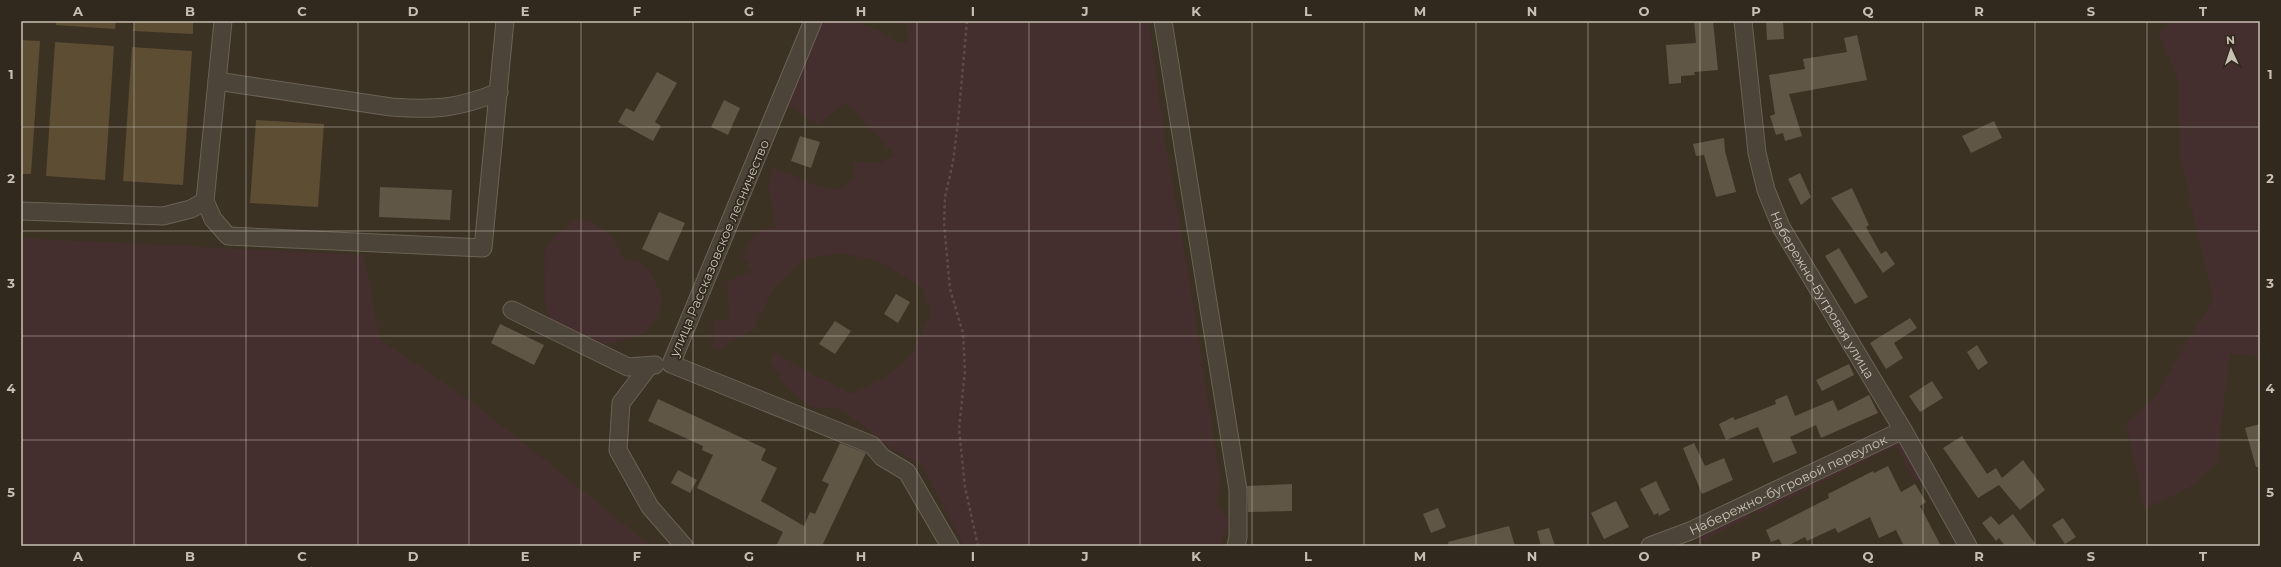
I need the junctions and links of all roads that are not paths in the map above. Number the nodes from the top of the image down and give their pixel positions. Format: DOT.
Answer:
graph roads {
  1 [pos="223,21"];
  2 [pos="505,21"];
  3 [pos="813,21"];
  4 [pos="1163,21"];
  5 [pos="1743,21"];
  6 [pos="217,81"];
  7 [pos="498,92"];
  8 [pos="205,201"];
  9 [pos="21,211"];
  10 [pos="512,310"];
  11 [pos="671,364"];
  12 [pos="648,366"];
  13 [pos="1903,430"];
  14 [pos="684,546"];
  15 [pos="950,546"];
  16 [pos="1236,546"];
  17 [pos="1650,546"];
  18 [pos="1968,546"];
  1 -- 6 [label="street"];
  2 -- 7 [label="street"];
  3 -- 11 [label="street, улица Рассказовское лесничество"];
  4 -- 16 [label="street"];
  5 -- 13 [label="street, Набережно-Бугровая улица"];
  6 -- 7 [label="street"];
  6 -- 8 [label="street"];
  7 -- 8 [label="street"];
  8 -- 9 [label="street"];
  10 -- 12 [label="street"];
  11 -- 12 [label="street"];
  11 -- 15 [label="street, улица Рассказовское лесничество"];
  12 -- 14 [label="street"];
  13 -- 17 [label="street, Набережно-бугровой переулок"];
  13 -- 18 [label="street, Набережно-Бугровая улица"];
}
